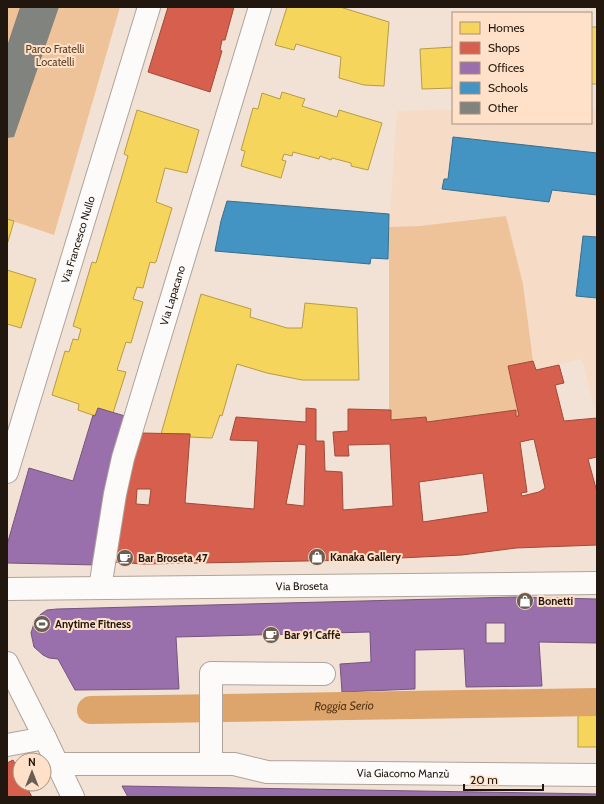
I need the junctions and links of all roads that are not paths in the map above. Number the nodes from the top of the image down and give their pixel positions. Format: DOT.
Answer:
graph roads {
  1 [pos="149,7"];
  2 [pos="260,7"];
  3 [pos="7,472"];
  4 [pos="597,583"];
  5 [pos="100,588"];
  6 [pos="7,589"];
  7 [pos="7,663"];
  8 [pos="324,674"];
  9 [pos="45,738"];
  10 [pos="7,745"];
  11 [pos="57,764"];
  12 [pos="211,764"];
  13 [pos="597,775"];
  14 [pos="73,797"];
  1 -- 3 [label="street, Via Francesco Nullo"];
  2 -- 5 [label="street, Via Lapacano"];
  4 -- 5 [label="street, Via Broseta"];
  5 -- 6 [label="street, Via Broseta"];
  7 -- 9 [label="street"];
  8 -- 12 [label="street"];
  9 -- 10 [label="street"];
  9 -- 11 [label="street"];
  11 -- 12 [label="street, Via Giacomo Manzù"];
  11 -- 14 [label="street"];
  12 -- 13 [label="street, Via Giacomo Manzù"];
}
